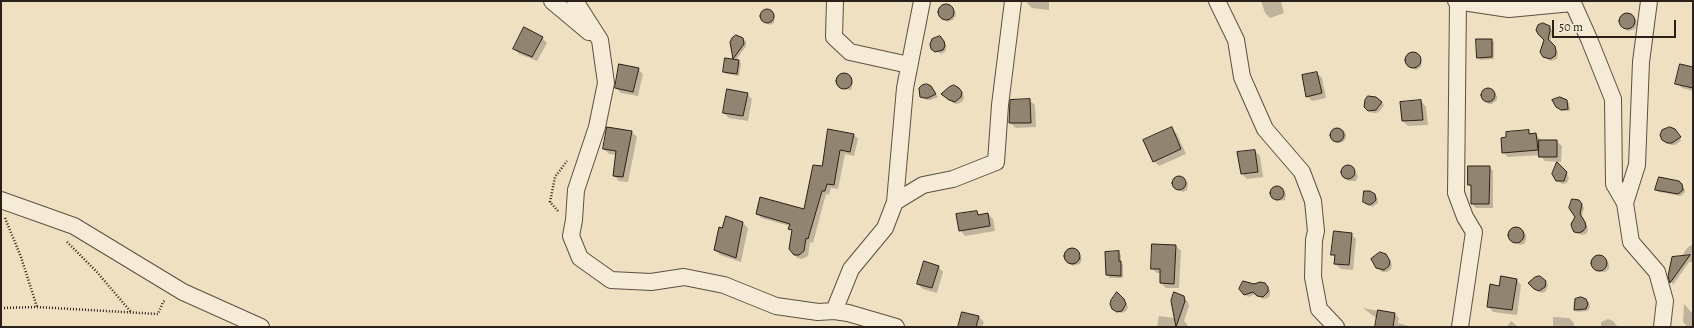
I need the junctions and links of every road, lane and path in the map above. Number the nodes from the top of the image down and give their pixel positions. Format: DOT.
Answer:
graph roads {
  1 [pos="552,1"];
  2 [pos="575,1"];
  3 [pos="836,1"];
  4 [pos="922,1"];
  5 [pos="1013,1"];
  6 [pos="1217,1"];
  7 [pos="1457,1"];
  8 [pos="1649,1"];
  9 [pos="1572,2"];
  10 [pos="1501,4"];
  11 [pos="600,40"];
  12 [pos="909,65"];
  13 [pos="1,200"];
  14 [pos="895,202"];
  15 [pos="1624,203"];
  16 [pos="1,213"];
  17 [pos="65,240"];
  18 [pos="183,292"];
  19 [pos="1,308"];
  20 [pos="37,308"];
  21 [pos="834,311"];
  22 [pos="131,312"];
  23 [pos="261,327"];
  24 [pos="896,327"];
  25 [pos="1336,327"];
  26 [pos="1460,327"];
  27 [pos="1662,327"];
  1 -- 11 [label="street"];
  2 -- 11 [label="street"];
  3 -- 12 [label="street"];
  4 -- 12 [label="street"];
  5 -- 14 [label="street"];
  6 -- 25 [label="street"];
  7 -- 10 [label="street"];
  7 -- 26 [label="street"];
  8 -- 15 [label="street"];
  9 -- 10 [label="street"];
  9 -- 15 [label="street"];
  11 -- 21 [label="street"];
  12 -- 14 [label="street"];
  13 -- 18 [label="street"];
  14 -- 21 [label="street"];
  15 -- 27 [label="street"];
  16 -- 20 [label="path"];
  17 -- 22 [label="path"];
  18 -- 22 [label="path"];
  18 -- 23 [label="street"];
  19 -- 20 [label="path"];
  20 -- 22 [label="path"];
  21 -- 24 [label="street"];
}
